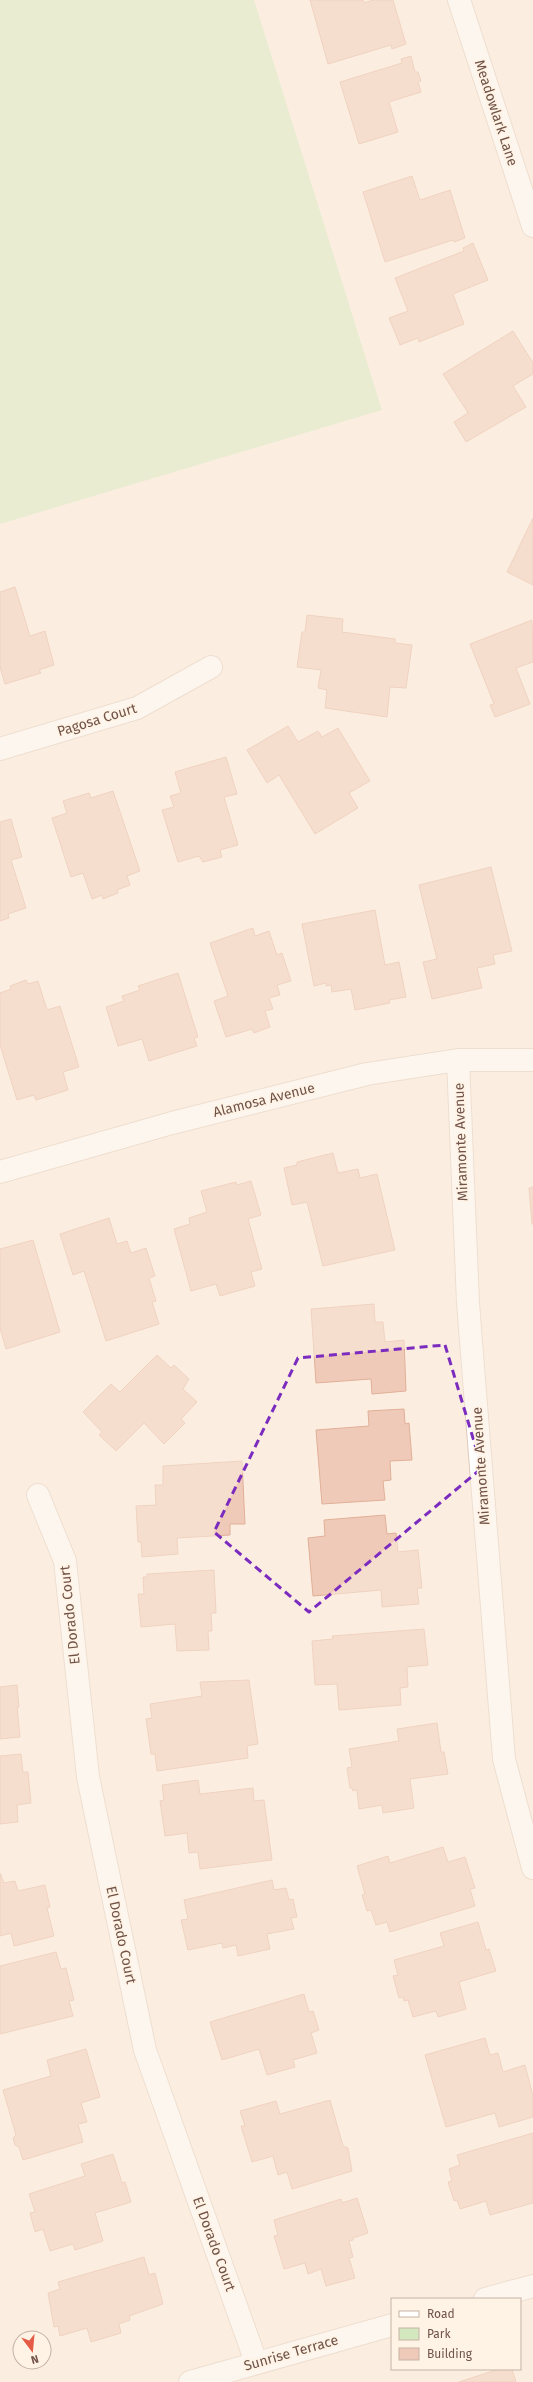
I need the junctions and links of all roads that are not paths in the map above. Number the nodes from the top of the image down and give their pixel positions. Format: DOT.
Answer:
graph roads {
  1 [pos="459,0"];
  2 [pos="533,226"];
  3 [pos="211,667"];
  4 [pos="0,750"];
  5 [pos="458,1060"];
  6 [pos="533,1060"];
  7 [pos="0,1172"];
  8 [pos="38,1495"];
  9 [pos="533,1868"];
  10 [pos="533,2286"];
  11 [pos="489,2298"];
  12 [pos="391,2325"];
  13 [pos="256,2362"];
  14 [pos="190,2382"];
  1 -- 2 [label="street, Meadowlark Lane"];
  3 -- 4 [label="street, Pagosa Court"];
  5 -- 6 [label="street, Alamosa Avenue"];
  5 -- 7 [label="street, Alamosa Avenue"];
  5 -- 9 [label="street, Miramonte Avenue"];
  8 -- 13 [label="street, El Dorado Court"];
  10 -- 11 [label="street"];
  12 -- 13 [label="street, Sunrise Terrace"];
  13 -- 14 [label="street, Sunrise Terrace"];
}
